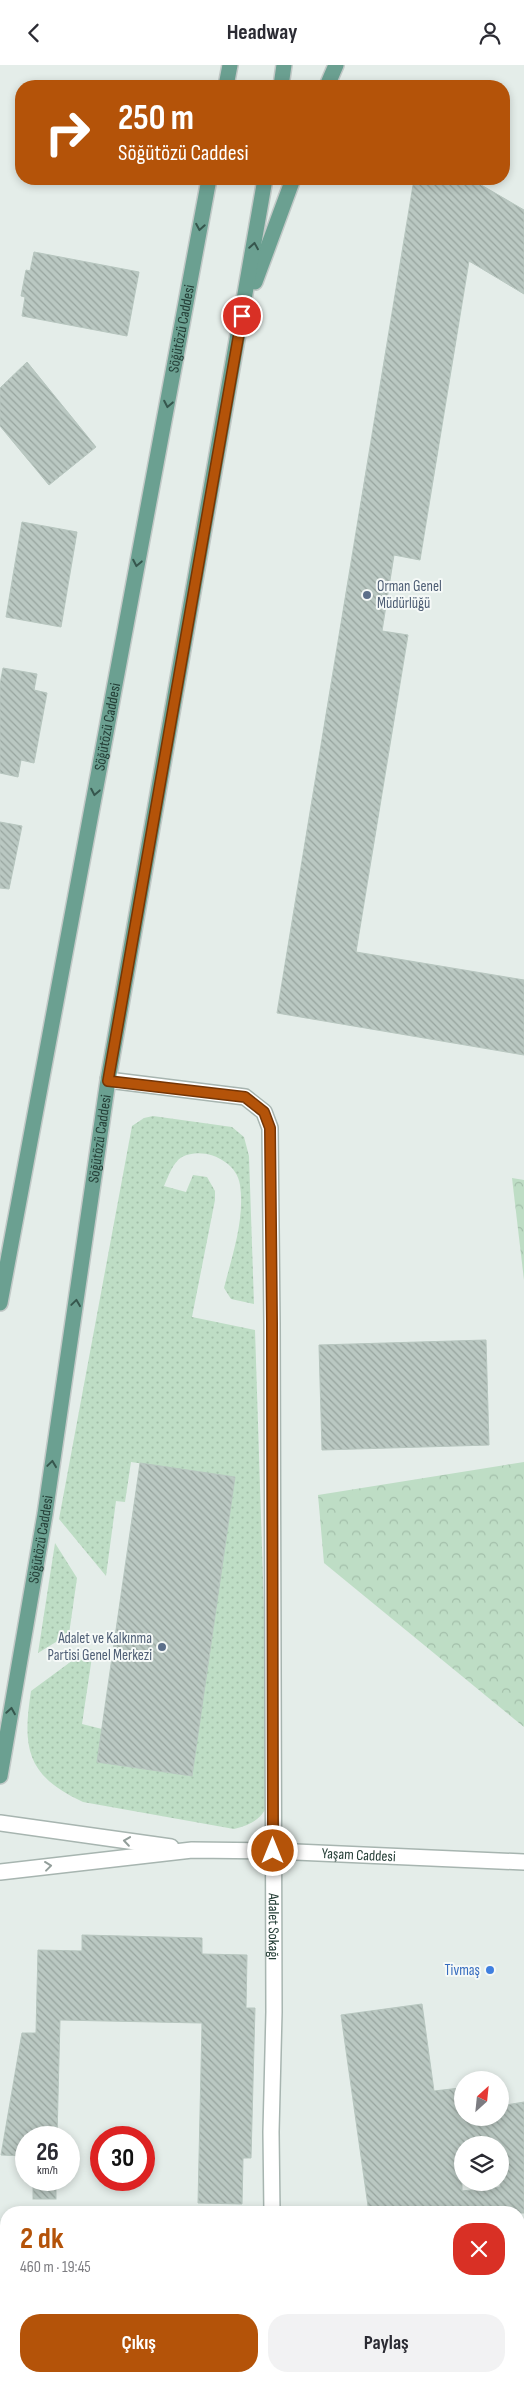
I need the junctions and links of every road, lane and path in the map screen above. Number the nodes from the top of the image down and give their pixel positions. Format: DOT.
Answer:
graph roads {
  1 [pos="230,65"];
  2 [pos="284,65"];
  3 [pos="336,65"];
  4 [pos="227,80"];
  5 [pos="282,80"];
  6 [pos="330,80"];
  7 [pos="208,185"];
  8 [pos="264,185"];
  9 [pos="291,185"];
  10 [pos="242,316"];
  11 [pos="108,1081"];
  12 [pos="5,1247"];
  13 [pos="0,1303"];
  14 [pos="0,1776"];
  15 [pos="0,1823"];
  16 [pos="192,1850"];
  17 [pos="273,1851"];
  18 [pos="524,1862"];
  19 [pos="0,1872"];
  20 [pos="272,2206"];
  1 -- 4 [label="main road"];
  2 -- 5 [label="main road"];
  3 -- 6 [label="main road"];
  7 -- 12 [label="main road, Söğütözü Caddesi, one-way"];
  10 -- 8 [label="main road, Söğütözü Caddesi, one-way"];
  9 -- 10 [label="main road"];
  10 -- 11 [label="main road, Söğütözü Caddesi"];
  14 -- 11 [label="main road, Söğütözü Caddesi, one-way"];
  11 -- 17 [label="street, Adalet Sokağı"];
  12 -- 13 [label="main road, Söğütözü Caddesi"];
  16 -- 15 [label="street, Yaşam Caddesi, one-way"];
  16 -- 17 [label="street, Yaşam Caddesi"];
  19 -- 16 [label="street, Yaşam Caddesi, one-way"];
  17 -- 18 [label="street, Yaşam Caddesi"];
  17 -- 20 [label="street, Adalet Sokağı"];
}
